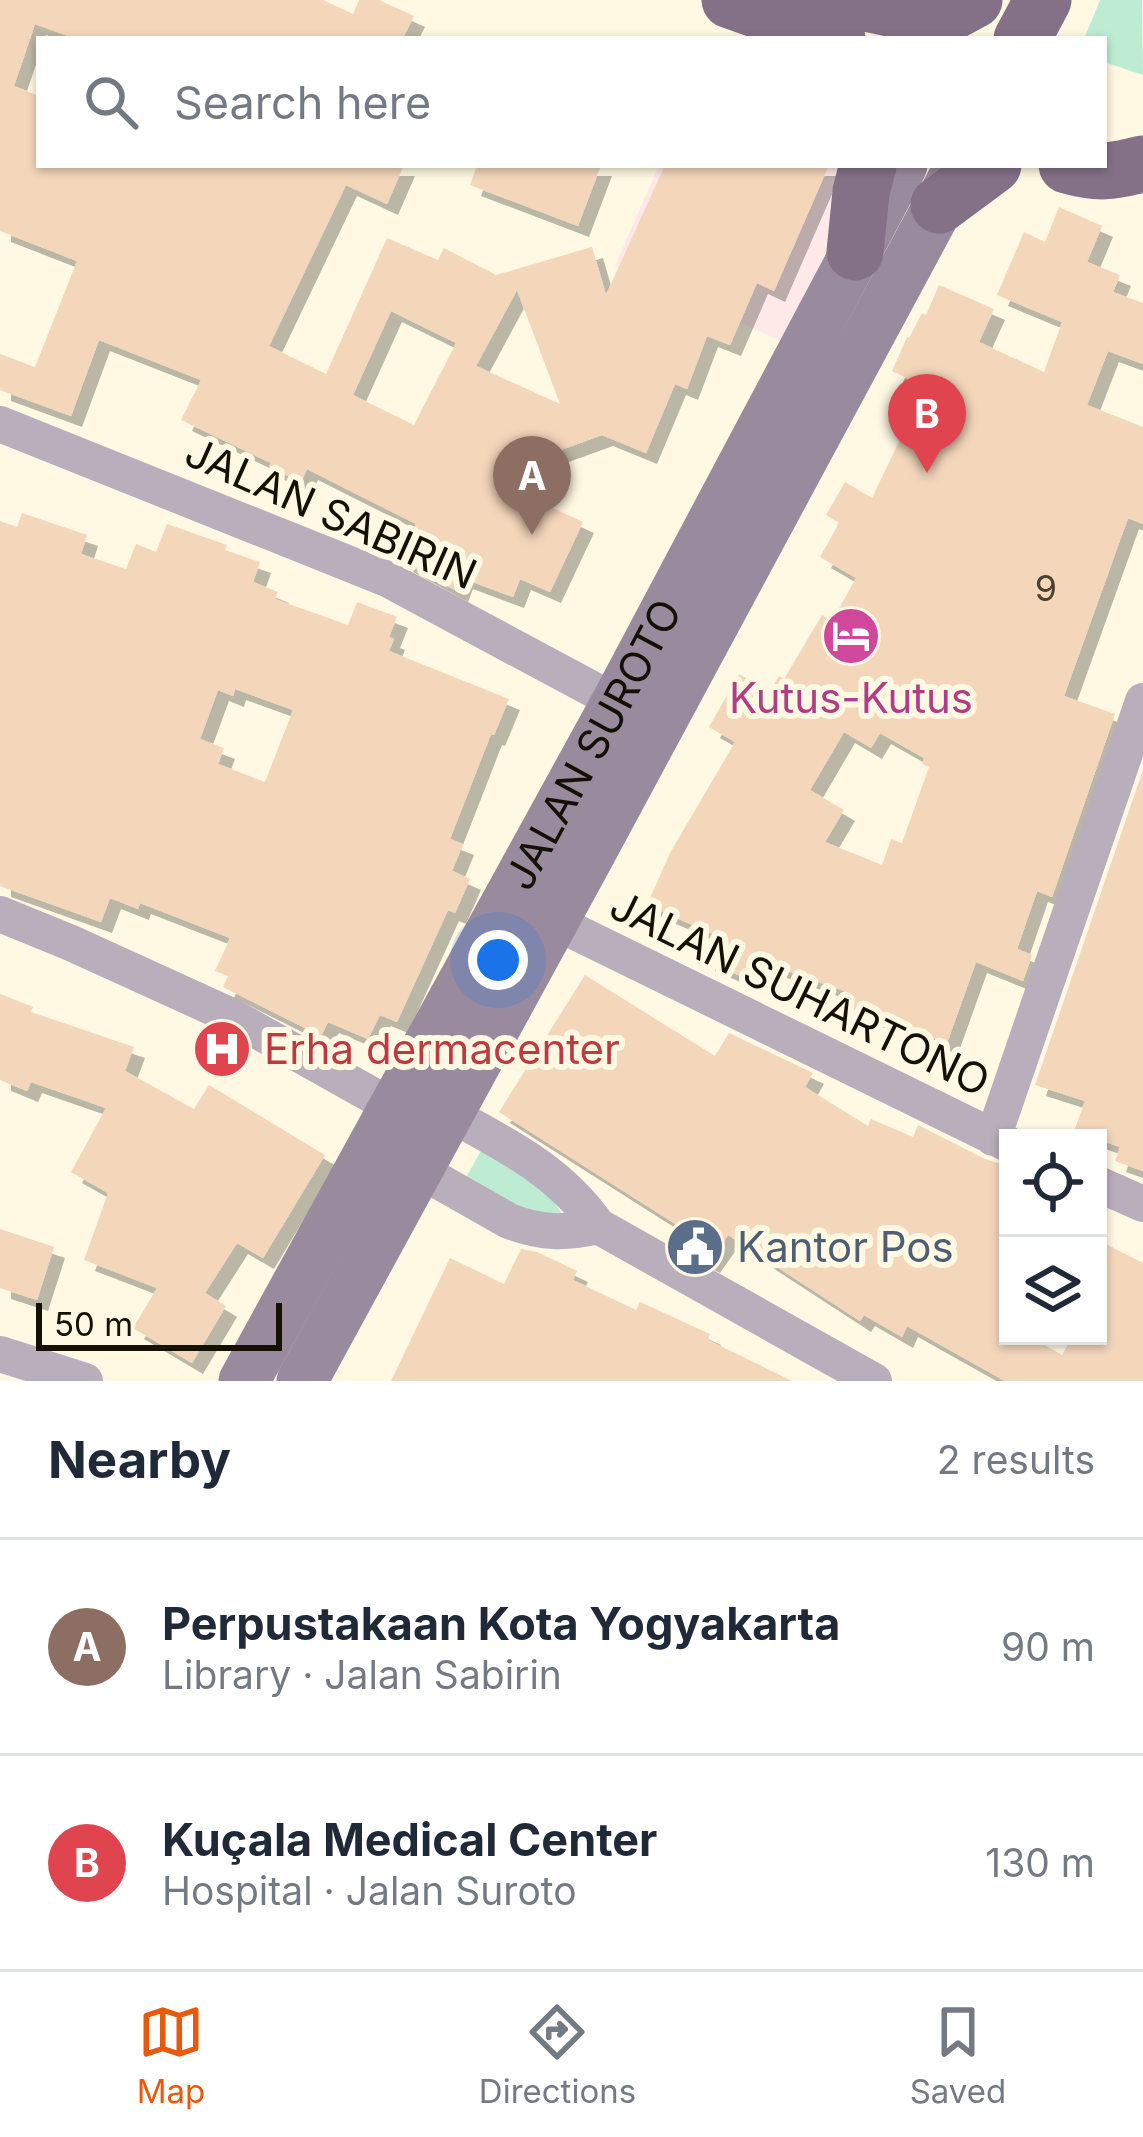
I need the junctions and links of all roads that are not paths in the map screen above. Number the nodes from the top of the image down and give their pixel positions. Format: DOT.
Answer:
graph roads {
  1 [pos="730,0"];
  2 [pos="974,0"];
  3 [pos="993,0"];
  4 [pos="1043,0"];
  5 [pos="1078,0"];
  6 [pos="821,35"];
  7 [pos="974,36"];
  8 [pos="1024,36"];
  9 [pos="1062,36"];
  10 [pos="1107,132"];
  11 [pos="1143,145"];
  12 [pos="1143,164"];
  13 [pos="867,168"];
  14 [pos="979,168"];
  15 [pos="1078,168"];
  16 [pos="934,178"];
  17 [pos="855,252"];
  18 [pos="0,424"];
  19 [pos="1143,701"];
  20 [pos="638,713"];
  21 [pos="0,914"];
  22 [pos="554,921"];
  23 [pos="408,1125"];
  24 [pos="1005,1129"];
  25 [pos="999,1140"];
  26 [pos="1107,1188"];
  27 [pos="1143,1204"];
  28 [pos="598,1226"];
  29 [pos="0,1354"];
  30 [pos="85,1381"];
  31 [pos="244,1381"];
  32 [pos="302,1381"];
  33 [pos="874,1381"];
  1 -- 6 [label="main road"];
  2 -- 6 [label="main road"];
  3 -- 7 [label="main road"];
  4 -- 8 [label="main road"];
  5 -- 9 [label="main road"];
  10 -- 11 [label="main road"];
  12 -- 15 [label="main road"];
  13 -- 17 [label="main road"];
  14 -- 16 [label="main road"];
  16 -- 17 [label="main road, JALAN SUROTO"];
  16 -- 20 [label="main road, JALAN SUROTO"];
  17 -- 20 [label="main road, JALAN SUROTO"];
  18 -- 20 [label="street, JALAN SABIRIN"];
  19 -- 24 [label="street"];
  20 -- 22 [label="main road, JALAN SUROTO"];
  20 -- 23 [label="main road, JALAN SUROTO"];
  21 -- 23 [label="street"];
  22 -- 23 [label="main road, JALAN SUROTO"];
  22 -- 25 [label="street, JALAN SUHARTONO"];
  23 -- 28 [label="street"];
  23 -- 28 [label="street"];
  23 -- 31 [label="main road, JALAN SUROTO"];
  23 -- 32 [label="main road, JALAN SUROTO"];
  26 -- 27 [label="street"];
  28 -- 33 [label="street"];
  29 -- 30 [label="street"];
}
